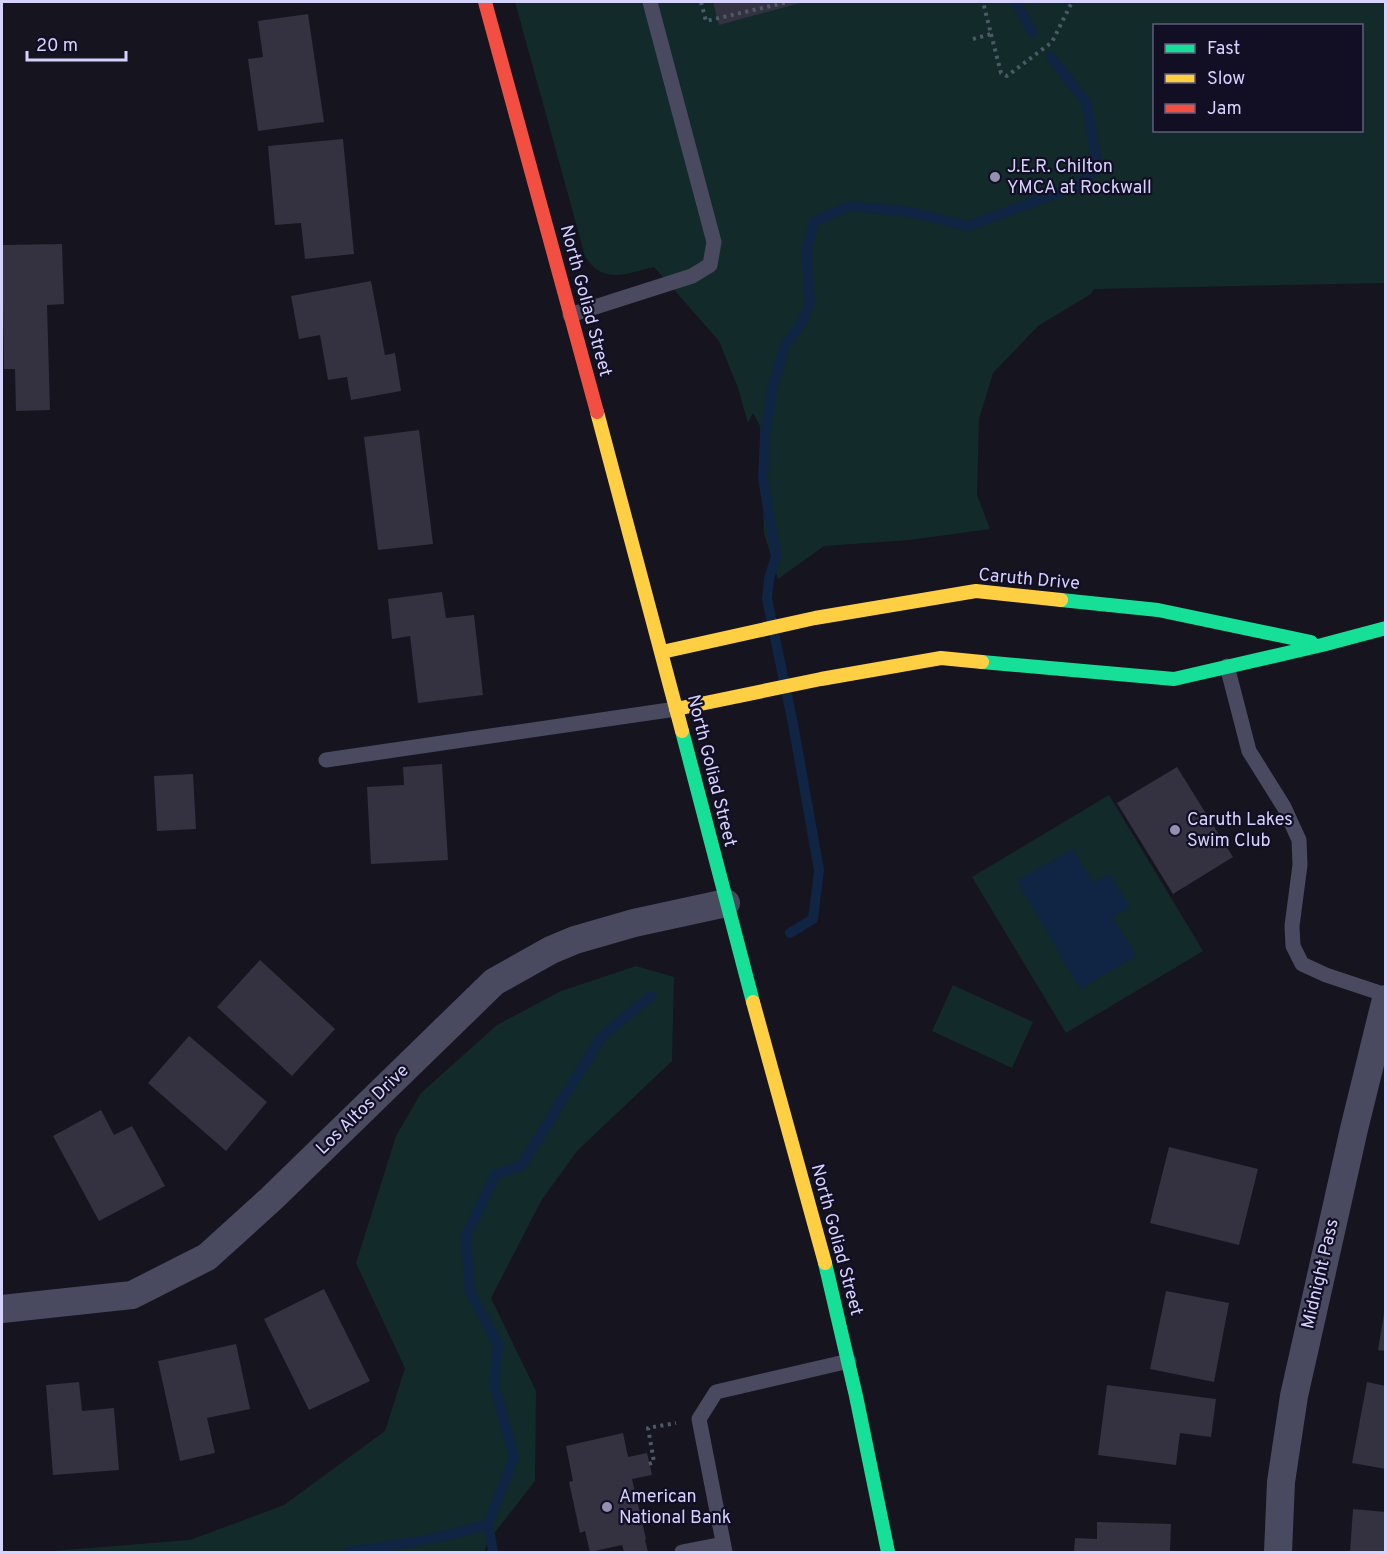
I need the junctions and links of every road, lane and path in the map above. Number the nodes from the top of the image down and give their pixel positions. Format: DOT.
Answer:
graph roads {
  1 [pos="485,2"];
  2 [pos="650,2"];
  3 [pos="701,2"];
  4 [pos="788,2"];
  5 [pos="983,2"];
  6 [pos="1072,2"];
  7 [pos="991,34"];
  8 [pos="974,39"];
  9 [pos="570,315"];
  10 [pos="1386,628"];
  11 [pos="1322,645"];
  12 [pos="662,652"];
  13 [pos="1227,666"];
  14 [pos="676,709"];
  15 [pos="326,760"];
  16 [pos="726,903"];
  17 [pos="1386,997"];
  18 [pos="2,1309"];
  19 [pos="849,1361"];
  20 [pos="699,1419"];
  21 [pos="649,1464"];
  22 [pos="724,1548"];
  23 [pos="682,1552"];
  24 [pos="888,1552"];
  25 [pos="1278,1552"];
  1 -- 9 [label="main road, North Goliad Street"];
  2 -- 9 [label="lane"];
  3 -- 4 [label="path"];
  5 -- 7 [label="path"];
  6 -- 7 [label="path"];
  7 -- 8 [label="path"];
  9 -- 12 [label="main road, North Goliad Street"];
  10 -- 11 [label="main road, Caruth Drive"];
  11 -- 12 [label="main road, Caruth Drive"];
  11 -- 13 [label="main road, Caruth Drive"];
  12 -- 14 [label="main road, North Goliad Street"];
  13 -- 14 [label="main road, Caruth Drive"];
  13 -- 17 [label="lane"];
  14 -- 15 [label="lane"];
  14 -- 16 [label="main road, North Goliad Street"];
  16 -- 18 [label="street, Los Altos Drive"];
  16 -- 19 [label="main road, North Goliad Street"];
  17 -- 25 [label="street, Midnight Pass"];
  19 -- 20 [label="lane"];
  19 -- 24 [label="main road, North Goliad Street"];
  20 -- 21 [label="path"];
  20 -- 22 [label="lane"];
  22 -- 23 [label="lane"];
}
